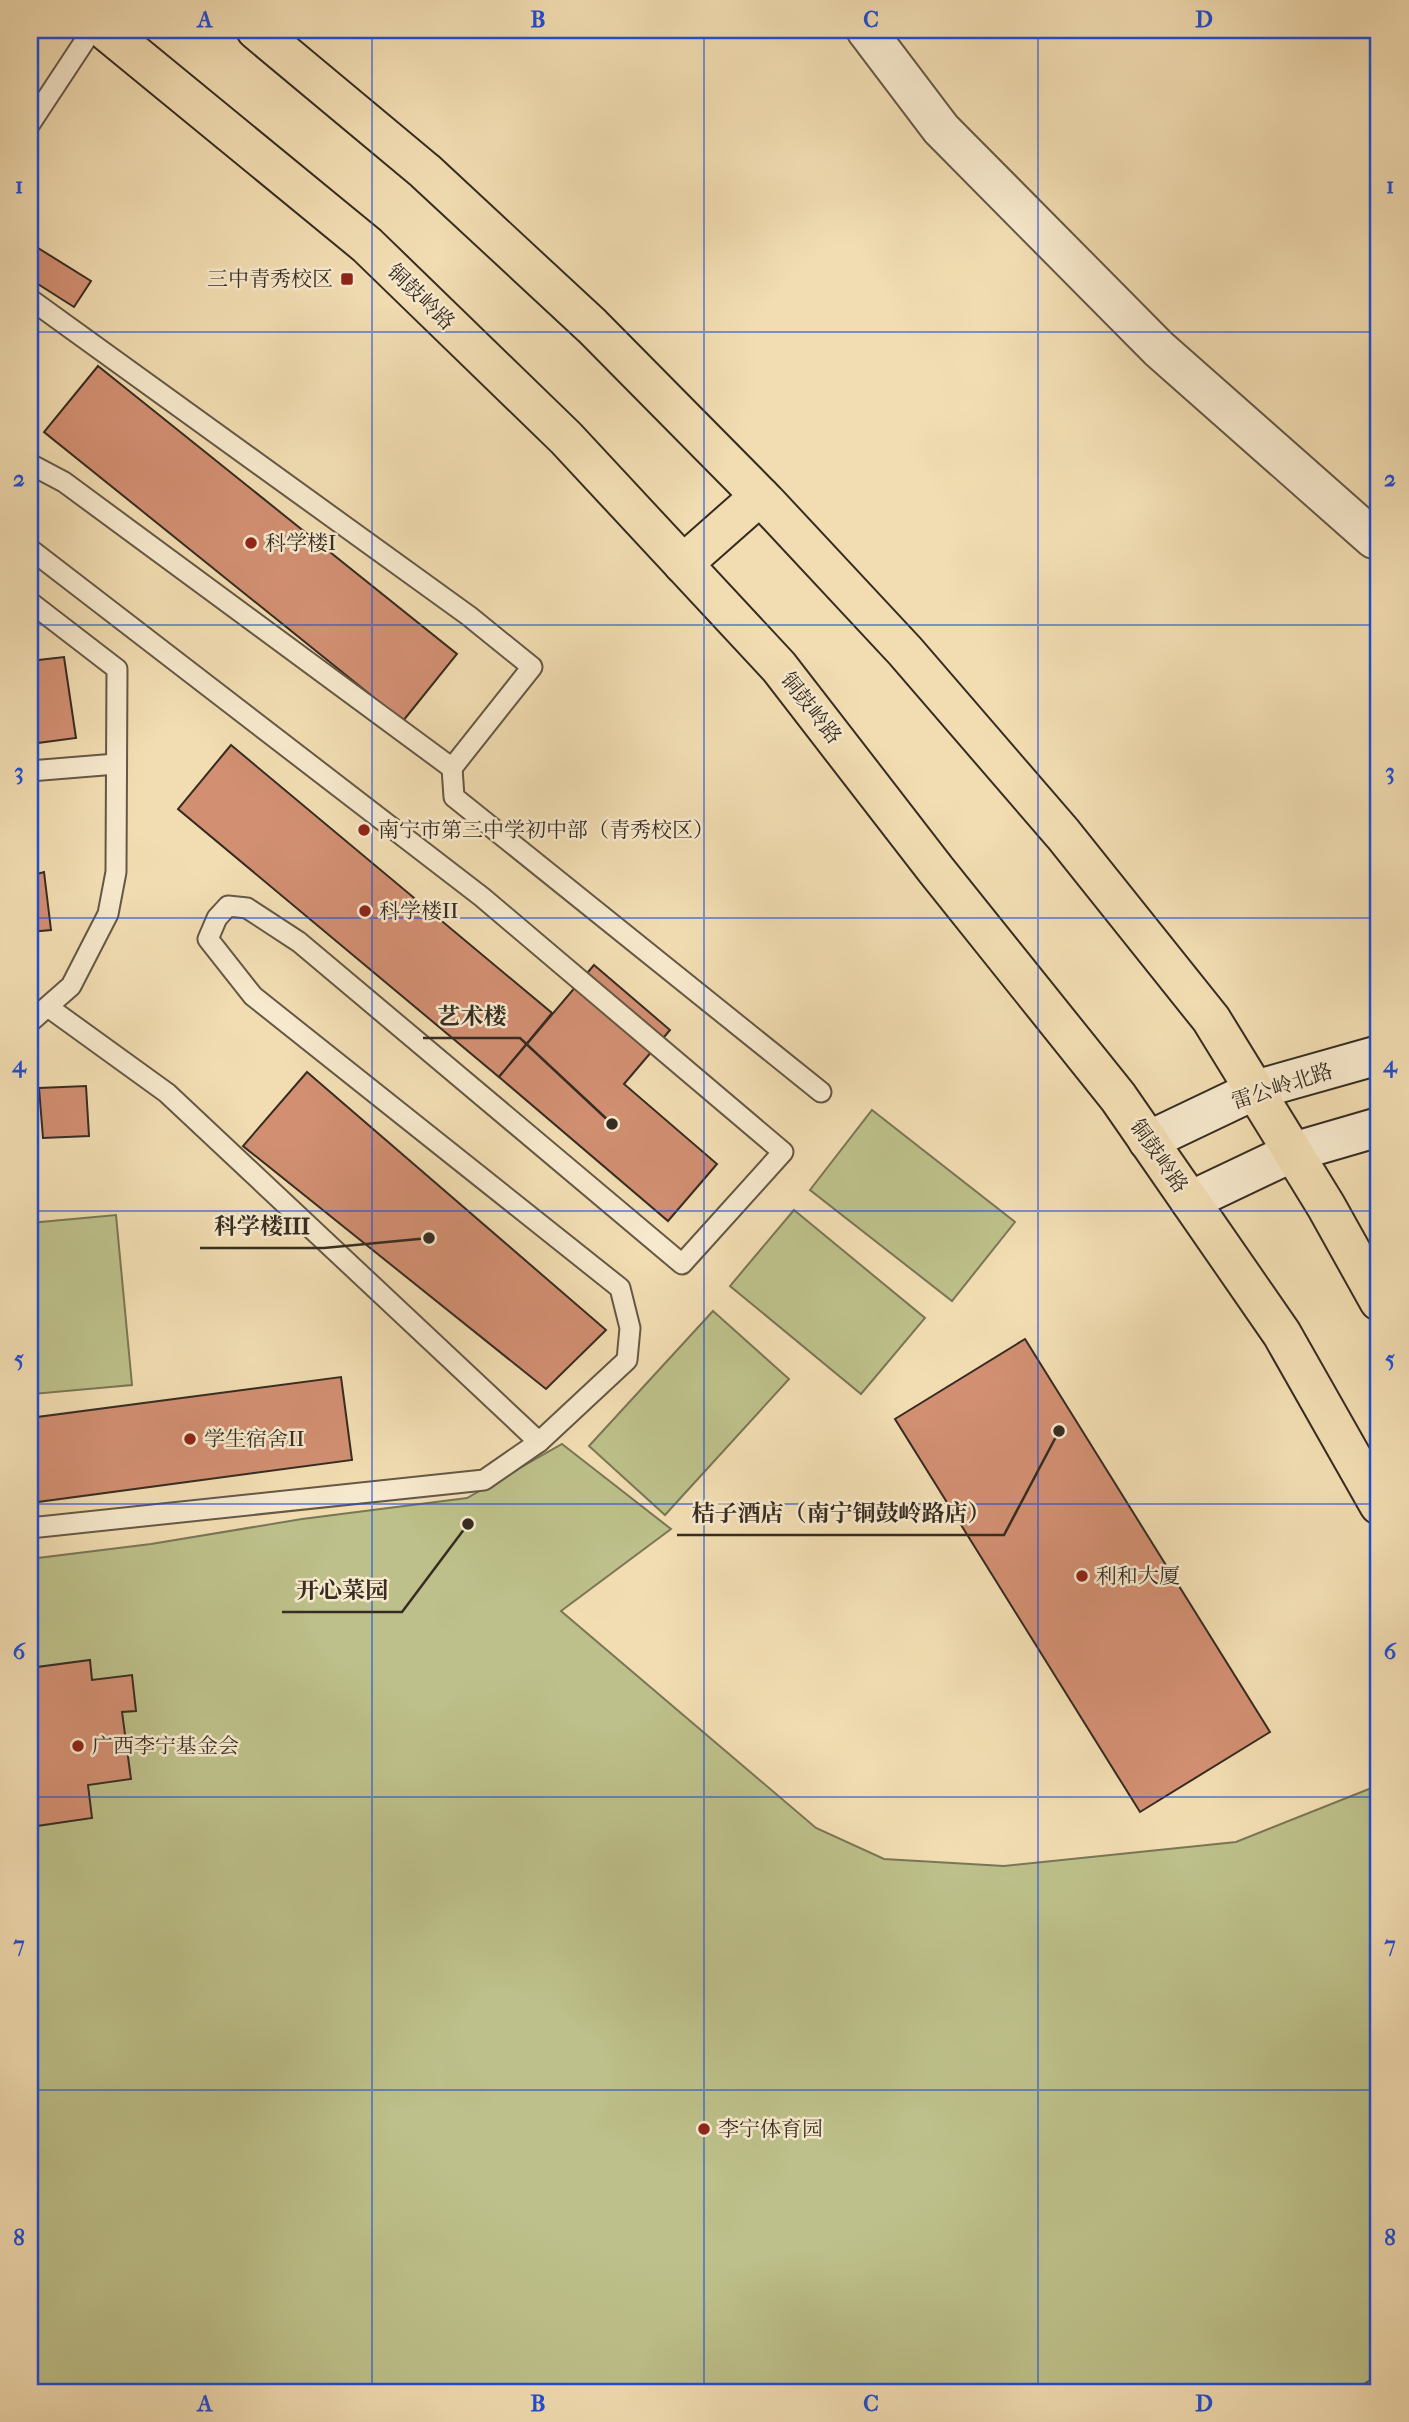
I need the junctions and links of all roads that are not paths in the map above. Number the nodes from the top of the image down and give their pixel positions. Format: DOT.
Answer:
graph roads {
  1 [pos="93,30"];
  2 [pos="105,30"];
  3 [pos="258,30"];
  4 [pos="866,30"];
  5 [pos="30,124"];
  6 [pos="30,299"];
  7 [pos="30,464"];
  8 [pos="760,496"];
  9 [pos="1379,540"];
  10 [pos="30,549"];
  11 [pos="683,564"];
  12 [pos="30,602"];
  13 [pos="116,764"];
  14 [pos="452,768"];
  15 [pos="30,771"];
  16 [pos="48,1007"];
  17 [pos="30,1022"];
  18 [pos="1379,1055"];
  19 [pos="1255,1090"];
  20 [pos="821,1092"];
  21 [pos="1379,1127"];
  22 [pos="1148,1141"];
  23 [pos="1293,1152"];
  24 [pos="1190,1201"];
  25 [pos="1379,1301"];
  26 [pos="539,1443"];
  27 [pos="1379,1505"];
  28 [pos="30,1528"];
  29 [pos="1379,2387"];
  30 [pos="1371,2392"];
  1 -- 5 [label="lane"];
  2 -- 11 [label="main road, 铜鼓岭路"];
  3 -- 8 [label="main road"];
  4 -- 9 [label="street"];
  6 -- 14 [label="lane"];
  7 -- 14 [label="lane"];
  8 -- 11 [label="main road"];
  8 -- 19 [label="main road"];
  10 -- 26 [label="lane"];
  11 -- 22 [label="main road, 铜鼓岭路"];
  12 -- 13 [label="lane"];
  13 -- 15 [label="lane"];
  13 -- 16 [label="lane"];
  14 -- 20 [label="lane"];
  16 -- 17 [label="lane"];
  16 -- 26 [label="lane"];
  18 -- 19 [label="street, 雷公岭北路"];
  19 -- 22 [label="street, 雷公岭北路"];
  19 -- 23 [label="main road"];
  21 -- 23 [label="street"];
  22 -- 24 [label="main road, 铜鼓岭路"];
  23 -- 24 [label="street"];
  23 -- 25 [label="main road"];
  24 -- 27 [label="main road, 铜鼓岭路"];
  26 -- 28 [label="lane"];
  29 -- 30 [label="lane"];
}
